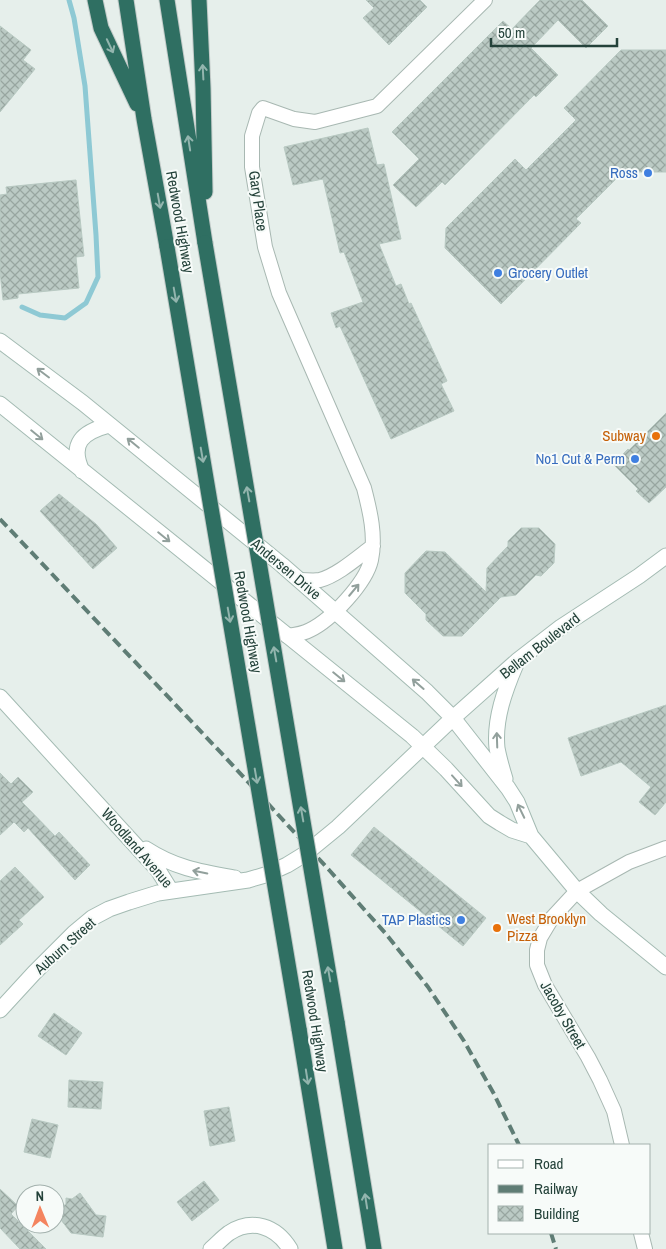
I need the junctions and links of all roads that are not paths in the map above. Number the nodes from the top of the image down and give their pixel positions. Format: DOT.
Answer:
graph roads {
  1 [pos="95,0"];
  2 [pos="126,0"];
  3 [pos="167,0"];
  4 [pos="199,0"];
  5 [pos="485,0"];
  6 [pos="144,119"];
  7 [pos="205,243"];
  8 [pos="0,341"];
  9 [pos="0,404"];
  10 [pos="109,425"];
  11 [pos="82,471"];
  12 [pos="373,546"];
  13 [pos="666,556"];
  14 [pos="300,580"];
  15 [pos="336,611"];
  16 [pos="288,636"];
  17 [pos="518,661"];
  18 [pos="0,697"];
  19 [pos="452,718"];
  20 [pos="423,746"];
  21 [pos="508,788"];
  22 [pos="531,836"];
  23 [pos="130,839"];
  24 [pos="666,848"];
  25 [pos="248,880"];
  26 [pos="171,891"];
  27 [pos="578,891"];
  28 [pos="666,967"];
  29 [pos="0,1010"];
  30 [pos="622,1144"];
  31 [pos="641,1234"];
  32 [pos="211,1249"];
  33 [pos="290,1249"];
  34 [pos="335,1249"];
  35 [pos="374,1249"];
  36 [pos="645,1249"];
  1 -- 6 [label="highway, one-way"];
  2 -- 6 [label="highway, Redwood Highway"];
  7 -- 3 [label="highway, Redwood Highway, one-way"];
  7 -- 4 [label="highway, one-way"];
  5 -- 12 [label="street, Gary Place"];
  6 -- 34 [label="highway, Redwood Highway, one-way, bridge"];
  35 -- 7 [label="highway, Redwood Highway, one-way, bridge"];
  10 -- 8 [label="main road, Andersen Drive, one-way"];
  9 -- 11 [label="main road, one-way"];
  10 -- 11 [label="main road"];
  14 -- 10 [label="main road, Andersen Drive, one-way"];
  11 -- 16 [label="main road, one-way"];
  12 -- 14 [label="street"];
  15 -- 12 [label="street, Gary Place, one-way"];
  13 -- 17 [label="main road, Bellam Boulevard"];
  14 -- 15 [label="main road, Andersen Drive"];
  15 -- 16 [label="street, Gary Place"];
  19 -- 15 [label="main road, Andersen Drive, one-way"];
  16 -- 20 [label="main road, one-way"];
  17 -- 19 [label="main road, Bellam Boulevard"];
  21 -- 17 [label="main road, one-way"];
  18 -- 23 [label="main road, Woodland Avenue"];
  19 -- 20 [label="main road, Bellam Boulevard"];
  19 -- 21 [label="main road, Andersen Drive"];
  20 -- 22 [label="main road, one-way"];
  20 -- 25 [label="main road, Woodland Avenue"];
  22 -- 21 [label="main road, Andersen Drive, one-way"];
  22 -- 27 [label="main road, Andersen Drive"];
  25 -- 23 [label="main road, one-way"];
  23 -- 26 [label="main road, Woodland Avenue"];
  24 -- 27 [label="street, Jacoby Street"];
  25 -- 26 [label="main road, Woodland Avenue"];
  26 -- 29 [label="main road, Auburn Street"];
  27 -- 28 [label="main road, Andersen Drive"];
  27 -- 30 [label="street, Jacoby Street"];
  31 -- 36 [label="street"];
  32 -- 33 [label="main road"];
}
